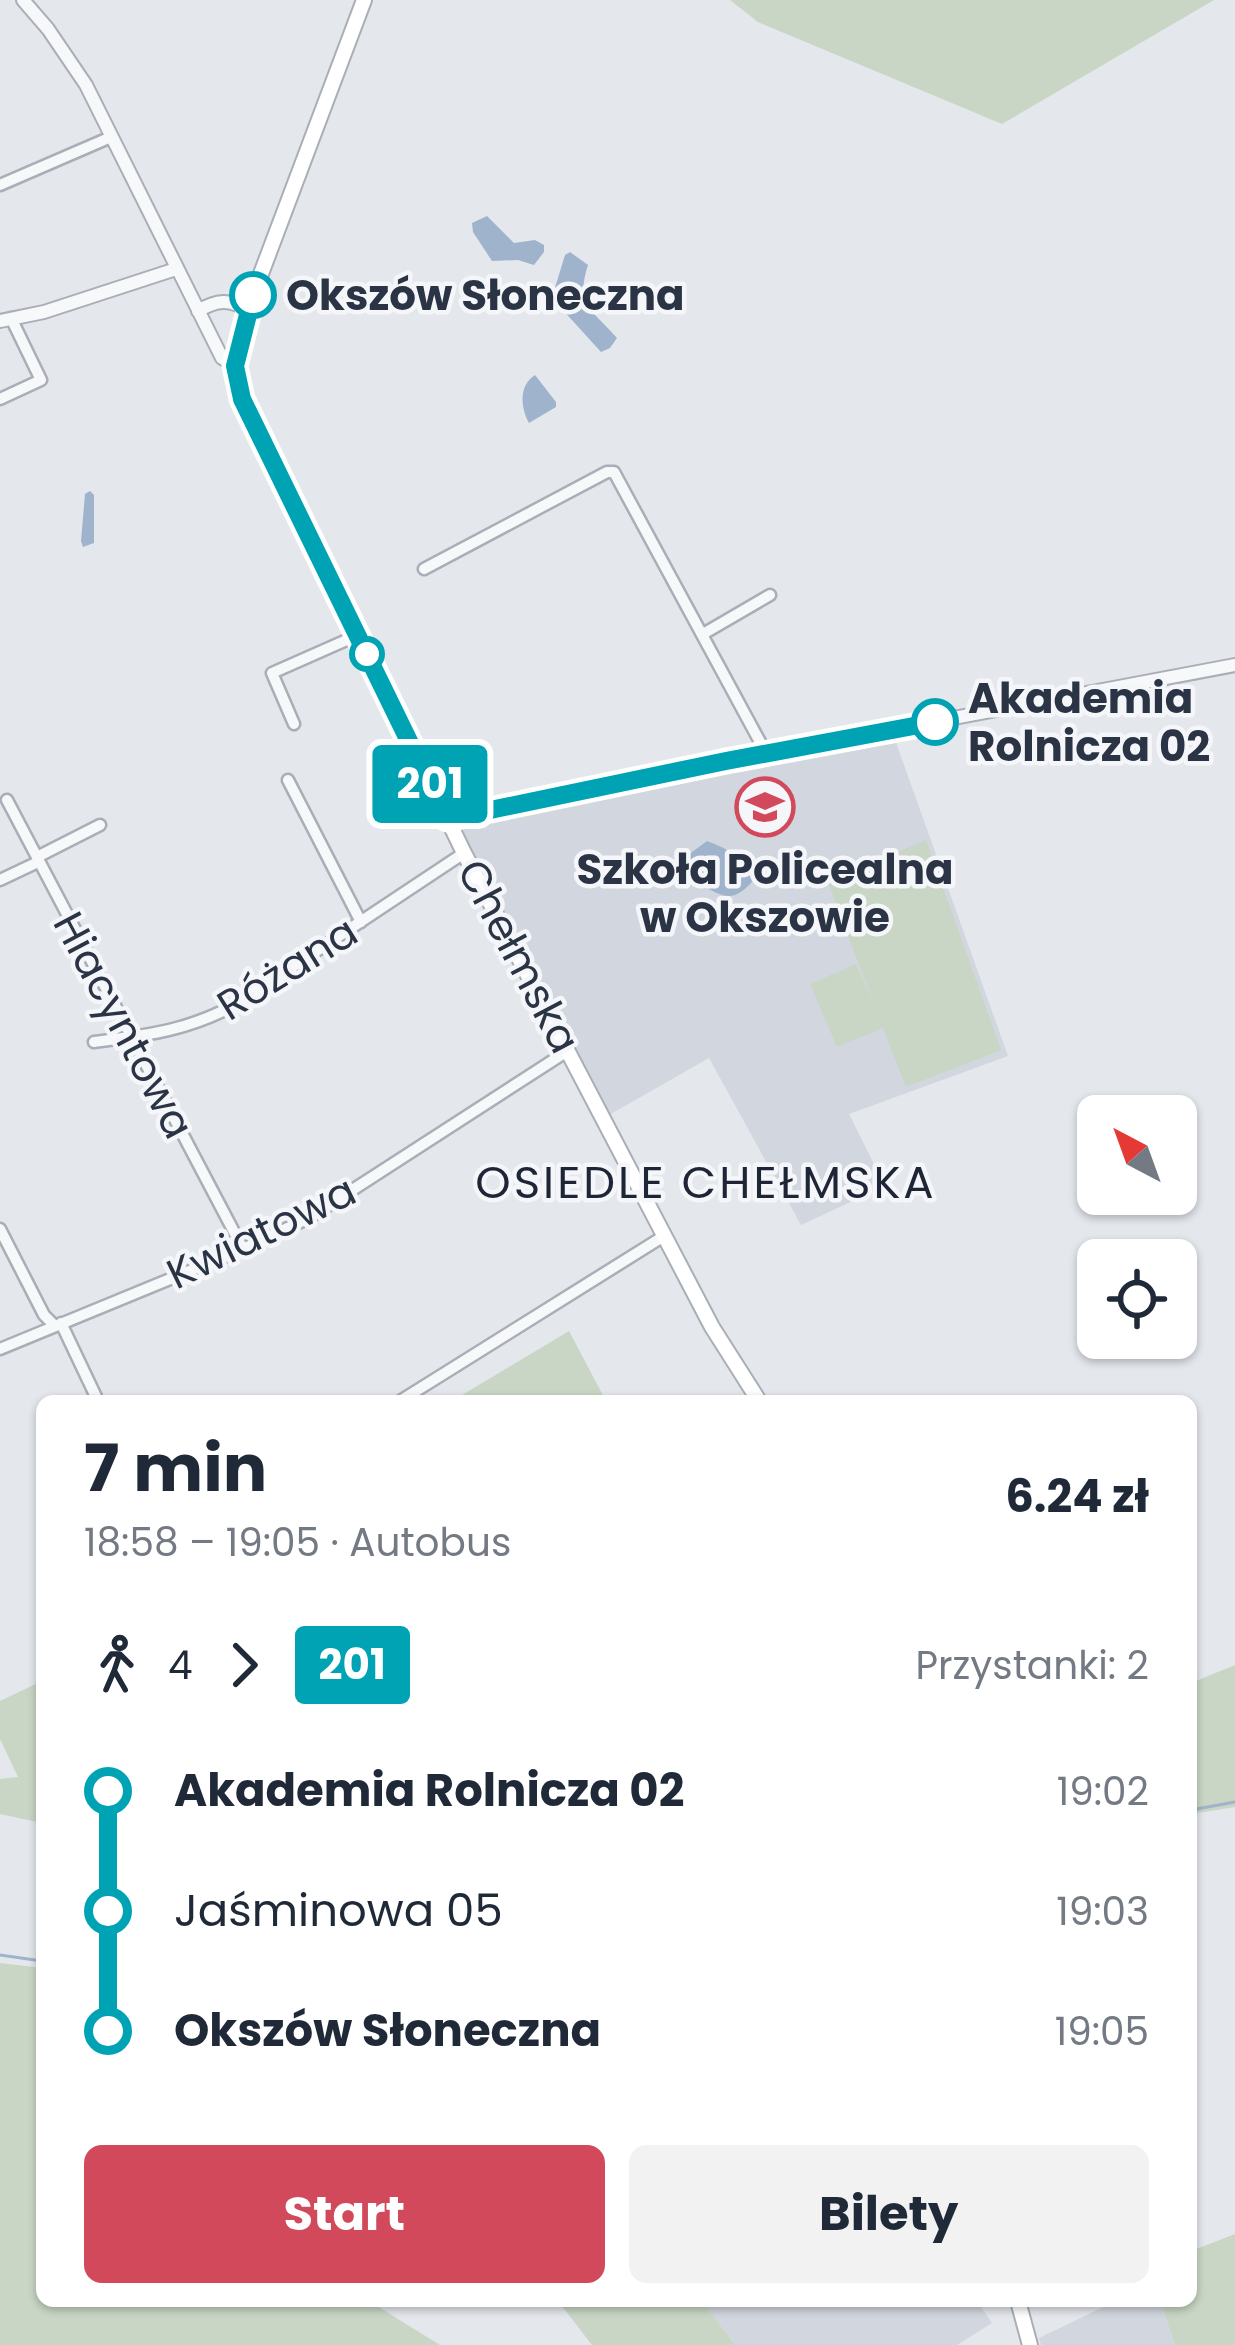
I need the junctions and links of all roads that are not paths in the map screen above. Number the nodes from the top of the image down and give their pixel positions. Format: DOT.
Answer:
graph roads {
  1 [pos="23,0"];
  2 [pos="364,0"];
  3 [pos="111,136"];
  4 [pos="0,185"];
  5 [pos="176,269"];
  6 [pos="198,311"];
  7 [pos="247,311"];
  8 [pos="6,320"];
  9 [pos="235,366"];
  10 [pos="0,399"];
  11 [pos="424,569"];
  12 [pos="770,595"];
  13 [pos="704,634"];
  14 [pos="358,635"];
  15 [pos="1235,665"];
  16 [pos="294,724"];
  17 [pos="766,753"];
  18 [pos="288,780"];
  19 [pos="7,800"];
  20 [pos="447,819"];
  21 [pos="100,825"];
  22 [pos="464,854"];
  23 [pos="37,859"];
  24 [pos="0,880"];
  25 [pos="361,922"];
  26 [pos="134,1037"];
  27 [pos="94,1042"];
  28 [pos="568,1050"];
  29 [pos="0,1229"];
  30 [pos="664,1236"];
  31 [pos="242,1249"];
  32 [pos="58,1325"];
  33 [pos="0,1348"];
  34 [pos="95,1395"];
  35 [pos="410,1395"];
  36 [pos="755,1395"];
  37 [pos="1020,2307"];
  38 [pos="1030,2345"];
  1 -- 3 [label="street, Chełmska"];
  2 -- 7 [label="main road"];
  3 -- 4 [label="street"];
  3 -- 5 [label="street, Chełmska"];
  5 -- 6 [label="street, Chełmska"];
  5 -- 8 [label="street"];
  6 -- 7 [label="street"];
  6 -- 9 [label="street, Chełmska"];
  7 -- 9 [label="main road"];
  8 -- 10 [label="street"];
  9 -- 14 [label="main road, Chełmska"];
  11 -- 13 [label="street"];
  12 -- 13 [label="street"];
  13 -- 17 [label="street"];
  14 -- 16 [label="street"];
  14 -- 20 [label="main road, Chełmska"];
  15 -- 17 [label="street"];
  17 -- 20 [label="street"];
  18 -- 25 [label="street"];
  19 -- 23 [label="street, Hiacyntowa"];
  20 -- 22 [label="main road, Chełmska"];
  21 -- 23 [label="street"];
  22 -- 25 [label="street, Różana"];
  22 -- 28 [label="main road, Chełmska"];
  23 -- 24 [label="street"];
  23 -- 26 [label="street, Hiacyntowa"];
  25 -- 26 [label="street, Różana"];
  26 -- 27 [label="street, Różana"];
  26 -- 31 [label="street, Hiacyntowa"];
  28 -- 30 [label="main road, Chełmska"];
  28 -- 31 [label="street, Kwiatowa"];
  29 -- 32 [label="street"];
  30 -- 35 [label="street"];
  30 -- 36 [label="main road, Chełmska"];
  31 -- 32 [label="street, Kwiatowa"];
  32 -- 33 [label="street, Kwiatowa"];
  32 -- 34 [label="street"];
  37 -- 38 [label="main road"];
}
